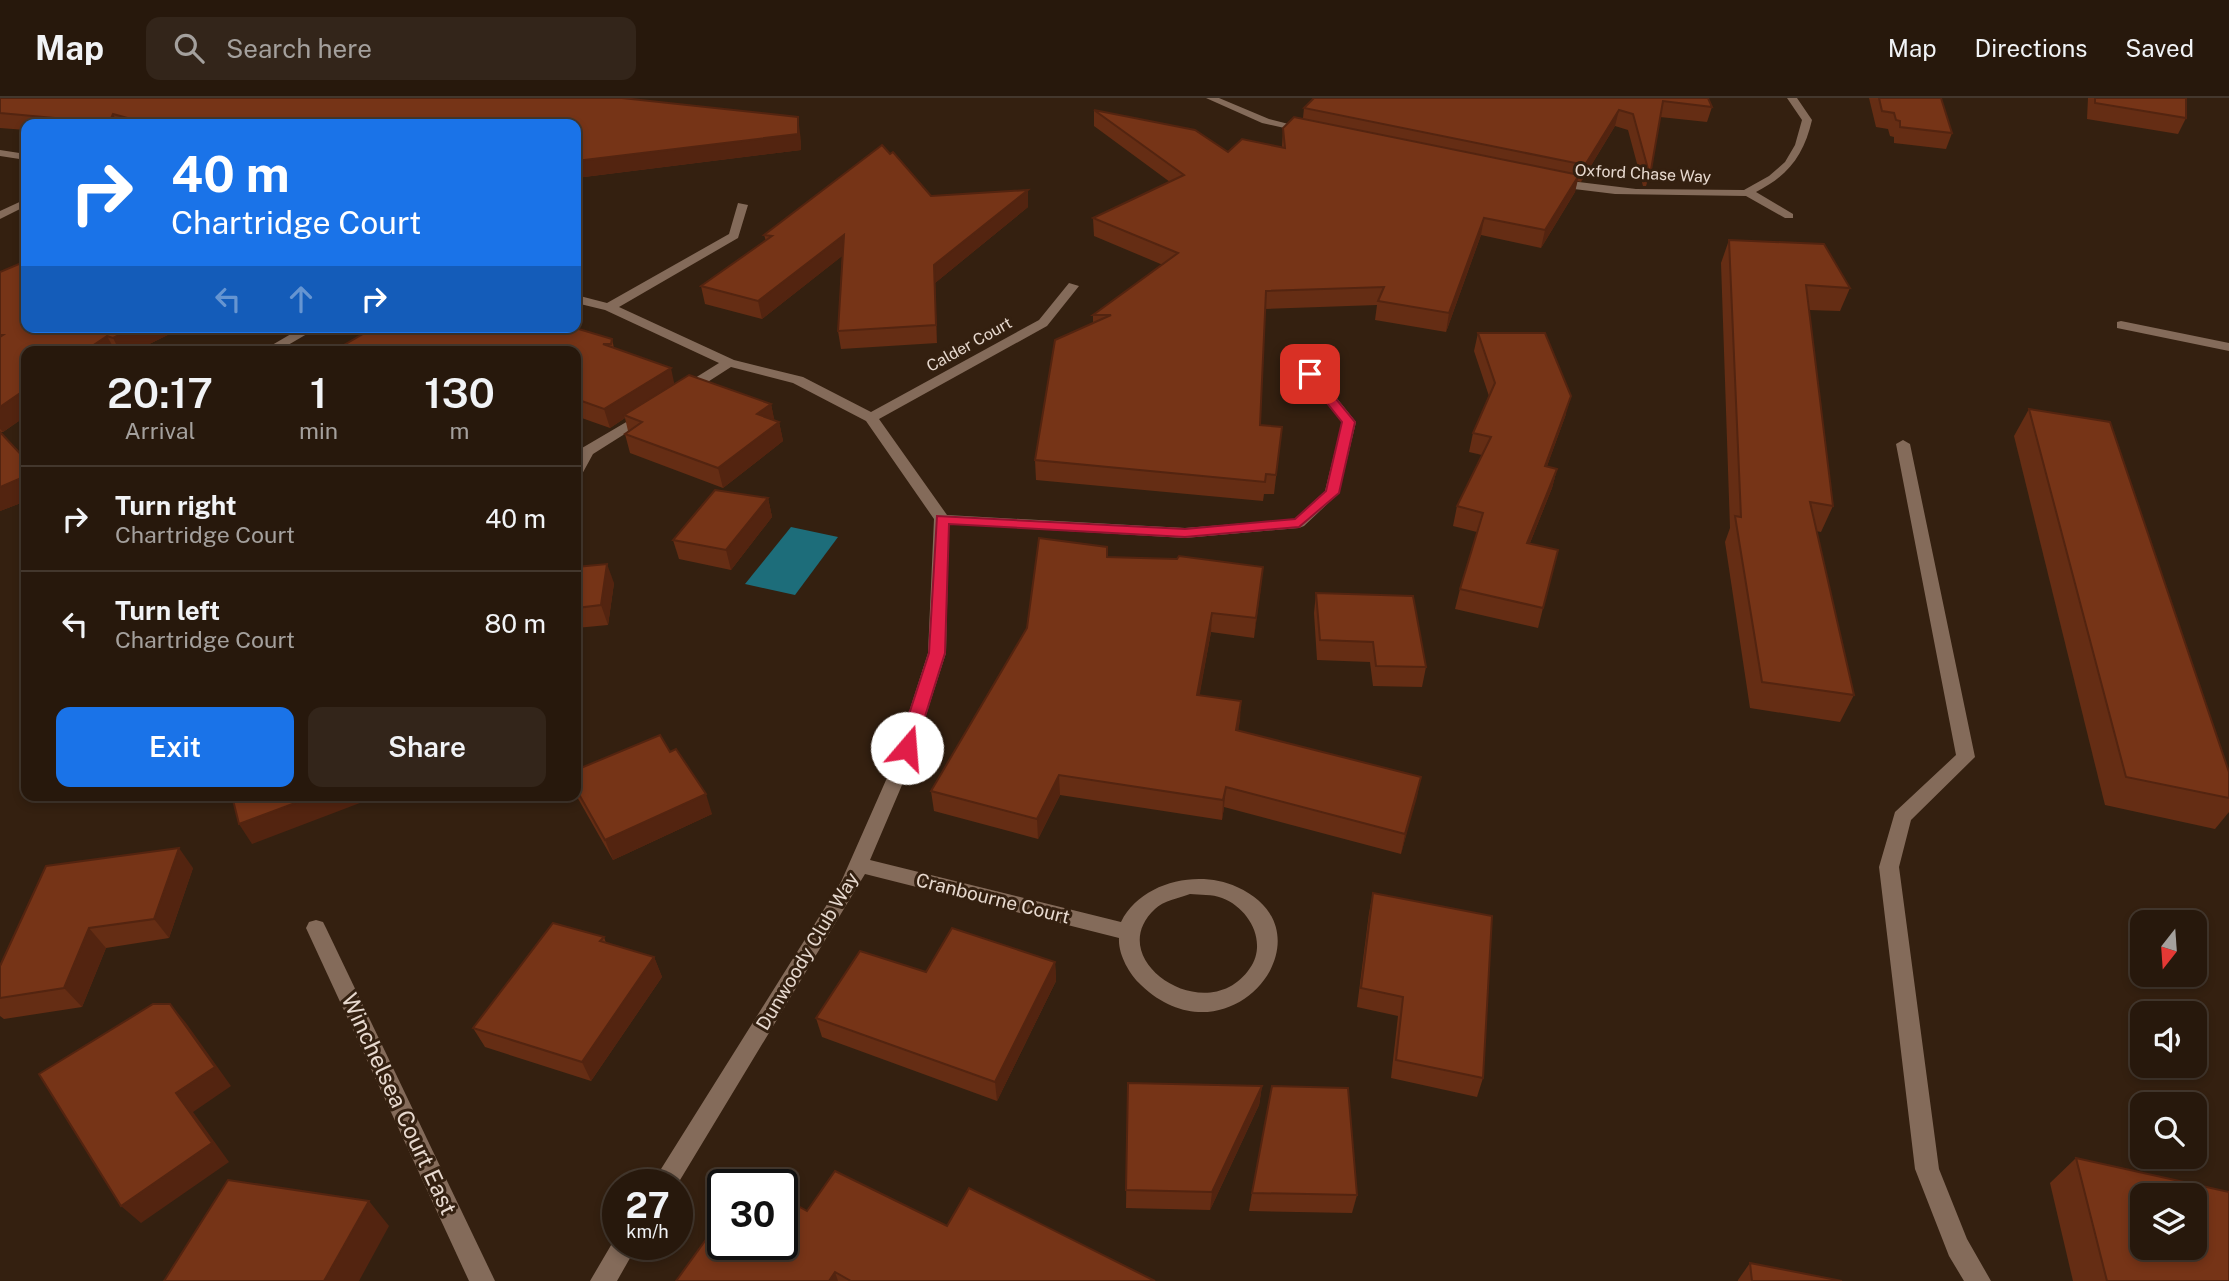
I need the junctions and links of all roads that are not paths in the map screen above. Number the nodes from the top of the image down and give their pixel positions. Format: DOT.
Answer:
graph roads {
  1 [pos="1211,98"];
  2 [pos="1792,98"];
  3 [pos="1320,133"];
  4 [pos="0,153"];
  5 [pos="21,156"];
  6 [pos="1537,179"];
  7 [pos="1748,192"];
  8 [pos="21,205"];
  9 [pos="742,205"];
  10 [pos="0,216"];
  11 [pos="1789,216"];
  12 [pos="1073,286"];
  13 [pos="581,300"];
  14 [pos="609,307"];
  15 [pos="2121,325"];
  16 [pos="302,333"];
  17 [pos="277,346"];
  18 [pos="2229,347"];
  19 [pos="729,363"];
  20 [pos="1310,374"];
  21 [pos="871,418"];
  22 [pos="1903,444"];
  23 [pos="581,463"];
  24 [pos="942,519"];
  25 [pos="858,865"];
  26 [pos="316,928"];
  27 [pos="1128,932"];
  28 [pos="673,1169"];
  29 [pos="616,1260"];
  30 [pos="482,1281"];
  31 [pos="603,1281"];
  32 [pos="1978,1281"];
  1 -- 3 [label="street"];
  2 -- 7 [label="street"];
  4 -- 5 [label="street"];
  6 -- 7 [label="street, Oxford Chase Way"];
  7 -- 11 [label="street"];
  8 -- 10 [label="street"];
  9 -- 14 [label="street"];
  12 -- 21 [label="street, Calder Court"];
  13 -- 14 [label="street"];
  14 -- 19 [label="street"];
  15 -- 18 [label="street"];
  16 -- 17 [label="street"];
  19 -- 21 [label="street"];
  19 -- 23 [label="street"];
  20 -- 24 [label="street"];
  21 -- 24 [label="street"];
  22 -- 32 [label="street"];
  24 -- 25 [label="street, Dunwoody Club Way"];
  25 -- 27 [label="street, Cranbourne Court"];
  25 -- 28 [label="street, Dunwoody Club Way"];
  26 -- 30 [label="street, Winchelsea Court East"];
  27 -- 27 [label="street"];
  29 -- 31 [label="street"];
}
